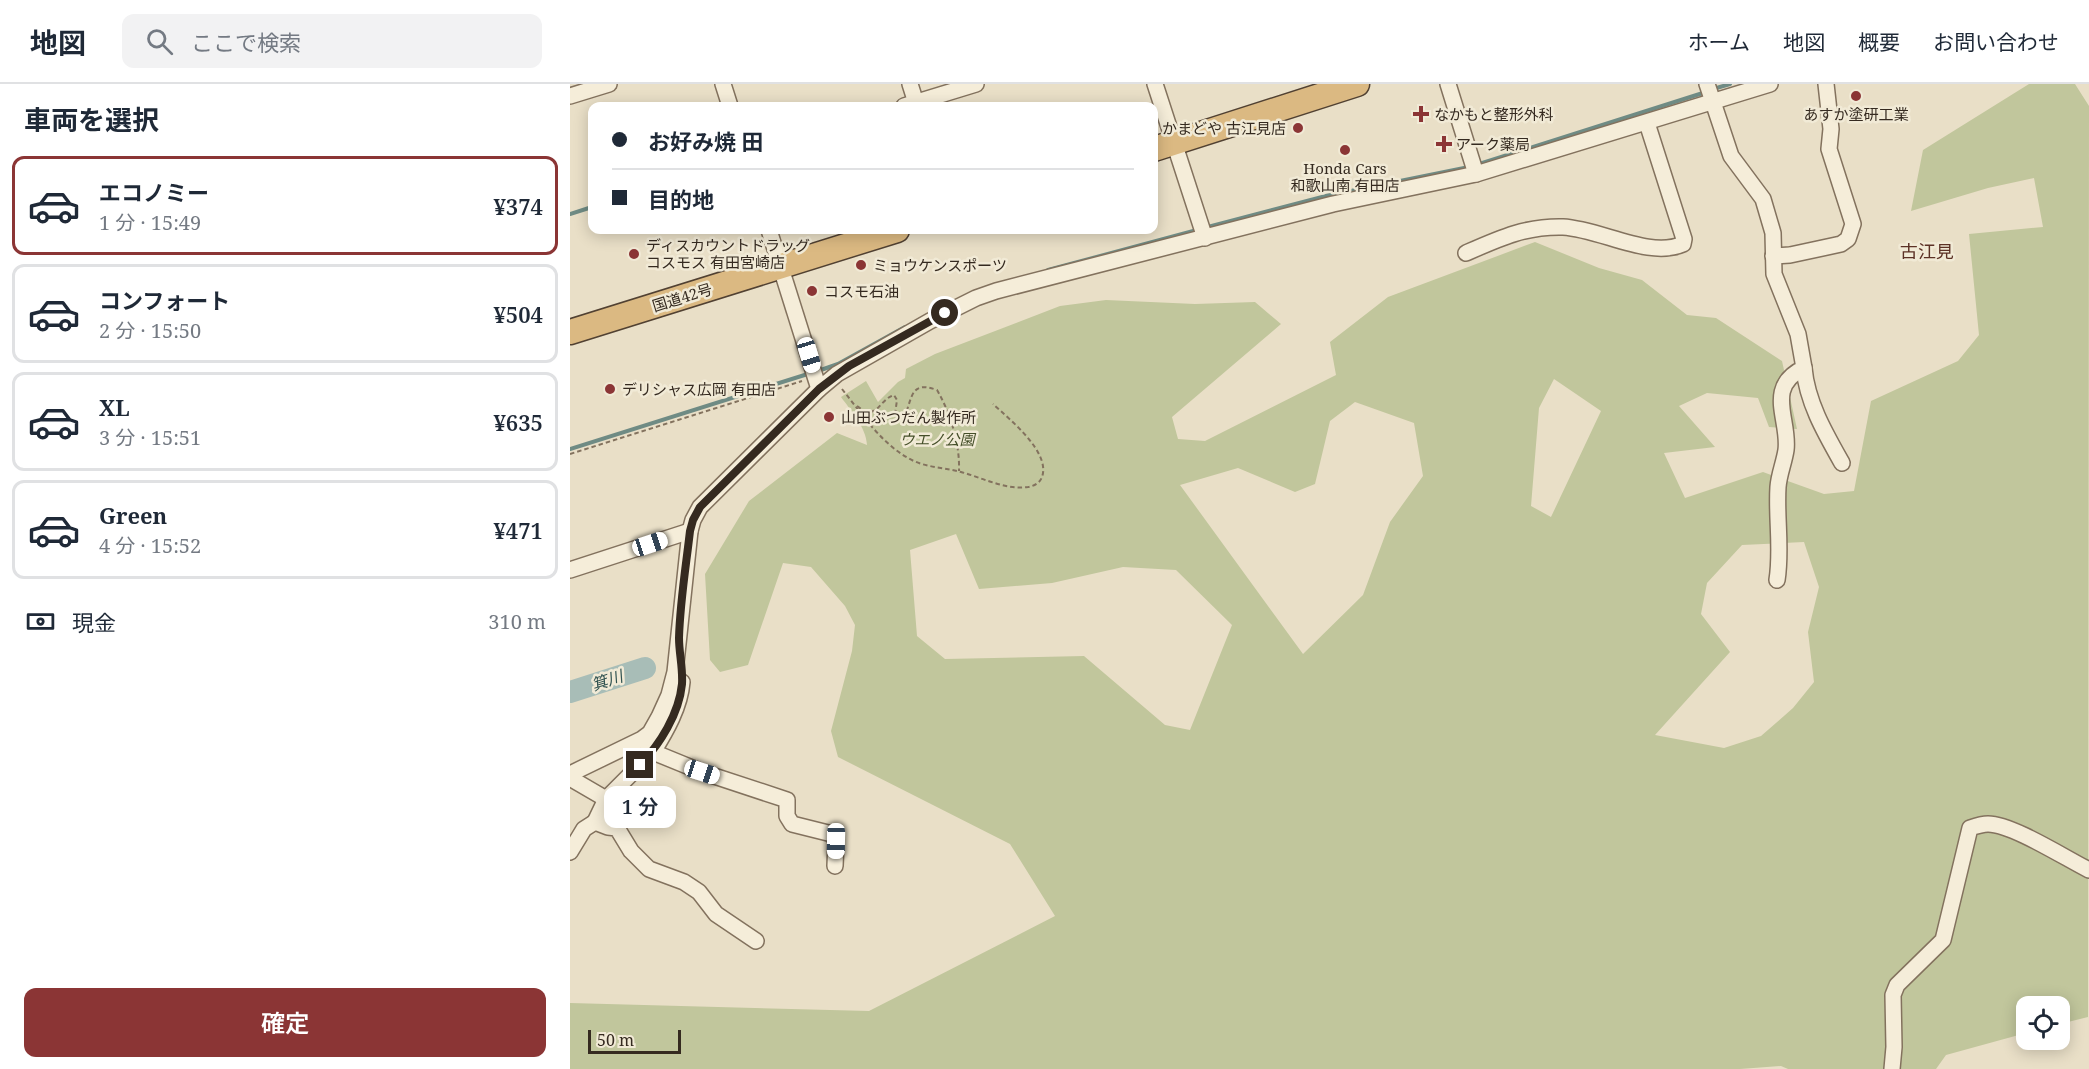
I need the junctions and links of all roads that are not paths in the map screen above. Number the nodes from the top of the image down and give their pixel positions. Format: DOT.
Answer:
graph roads {
  1 [pos="609,84"];
  2 [pos="723,84"];
  3 [pos="910,84"];
  4 [pos="976,84"];
  5 [pos="1155,84"];
  6 [pos="1357,84"];
  7 [pos="1448,84"];
  8 [pos="1707,84"];
  9 [pos="1770,84"];
  10 [pos="1826,84"];
  11 [pos="570,96"];
  12 [pos="729,102"];
  13 [pos="910,102"];
  14 [pos="919,102"];
  15 [pos="1158,102"];
  16 [pos="1713,102"];
  17 [pos="1158,104"];
  18 [pos="1647,123"];
  19 [pos="1164,145"];
  20 [pos="1476,174"];
  21 [pos="770,234"];
  22 [pos="884,234"];
  23 [pos="1204,238"];
  24 [pos="1466,252"];
  25 [pos="1773,256"];
  26 [pos="781,266"];
  27 [pos="570,332"];
  28 [pos="1804,368"];
  29 [pos="817,383"];
  30 [pos="1842,463"];
  31 [pos="690,531"];
  32 [pos="570,570"];
  33 [pos="1777,580"];
  34 [pos="679,639"];
  35 [pos="642,740"];
  36 [pos="653,752"];
  37 [pos="570,774"];
  38 [pos="606,799"];
  39 [pos="595,822"];
  40 [pos="570,852"];
  41 [pos="836,866"];
  42 [pos="2089,870"];
  43 [pos="756,941"];
  44 [pos="1892,1069"];
  1 -- 11 [label="street"];
  2 -- 12 [label="street"];
  3 -- 13 [label="street"];
  4 -- 14 [label="street"];
  5 -- 15 [label="street"];
  6 -- 19 [label="highway"];
  7 -- 20 [label="street"];
  8 -- 16 [label="street"];
  9 -- 16 [label="street"];
  10 -- 25 [label="street"];
  16 -- 18 [label="street"];
  16 -- 25 [label="street"];
  17 -- 19 [label="street"];
  18 -- 20 [label="street"];
  18 -- 24 [label="street"];
  19 -- 23 [label="street"];
  20 -- 23 [label="street"];
  21 -- 26 [label="street"];
  22 -- 26 [label="highway, 国道42号"];
  23 -- 29 [label="street"];
  25 -- 28 [label="street"];
  26 -- 27 [label="highway, 国道42号"];
  26 -- 29 [label="street"];
  28 -- 30 [label="street"];
  28 -- 33 [label="street"];
  29 -- 31 [label="street"];
  31 -- 32 [label="street"];
  31 -- 34 [label="street"];
  34 -- 35 [label="street"];
  34 -- 36 [label="street"];
  35 -- 36 [label="street"];
  35 -- 37 [label="street"];
  36 -- 38 [label="street"];
  36 -- 41 [label="street"];
  37 -- 38 [label="street"];
  38 -- 39 [label="street"];
  39 -- 40 [label="street"];
  39 -- 43 [label="street"];
  42 -- 44 [label="street"];
}
